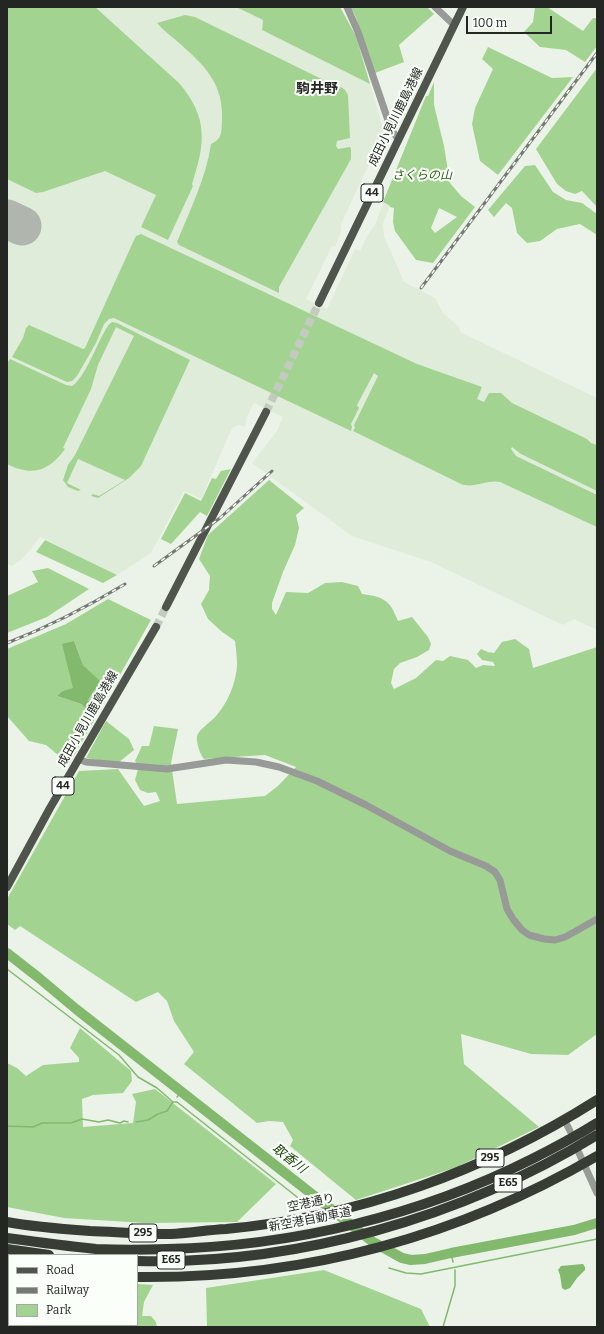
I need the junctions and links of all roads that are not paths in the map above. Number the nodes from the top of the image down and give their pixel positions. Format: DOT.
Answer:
graph roads {
  1 [pos="347,7"];
  2 [pos="435,7"];
  3 [pos="462,7"];
  4 [pos="454,25"];
  5 [pos="398,139"];
  6 [pos="319,303"];
  7 [pos="266,412"];
  8 [pos="166,607"];
  9 [pos="156,627"];
  10 [pos="78,759"];
  11 [pos="8,885"];
  12 [pos="597,918"];
  13 [pos="597,1100"];
  14 [pos="565,1121"];
  15 [pos="597,1123"];
  16 [pos="570,1131"];
  17 [pos="597,1135"];
  18 [pos="579,1153"];
  19 [pos="597,1156"];
  20 [pos="584,1164"];
  21 [pos="597,1193"];
  22 [pos="7,1222"];
  23 [pos="7,1238"];
  24 [pos="7,1249"];
  25 [pos="43,1254"];
  26 [pos="138,1261"];
  27 [pos="138,1277"];
  1 -- 5 [label="street"];
  2 -- 4 [label="street"];
  3 -- 4 [label="main road, 成田小見川鹿島港線 / 44"];
  4 -- 5 [label="main road, 成田小見川鹿島港線 / 44"];
  5 -- 6 [label="main road, 成田小見川鹿島港線 / 44"];
  7 -- 8 [label="main road"];
  9 -- 10 [label="main road, 成田小見川鹿島港線 / 44"];
  10 -- 11 [label="main road, 成田小見川鹿島港線 / 44"];
  10 -- 12 [label="street"];
  13 -- 14 [label="highway, 空港通り / 295"];
  14 -- 16 [label="street"];
  14 -- 22 [label="highway, 空港通り / 295"];
  15 -- 23 [label="highway, 新空港自動車道 / E65"];
  17 -- 26 [label="highway, 新空港自動車道 / E65"];
  18 -- 20 [label="street"];
  19 -- 20 [label="highway"];
  20 -- 21 [label="street"];
  20 -- 27 [label="highway"];
  24 -- 25 [label="highway"];
}
